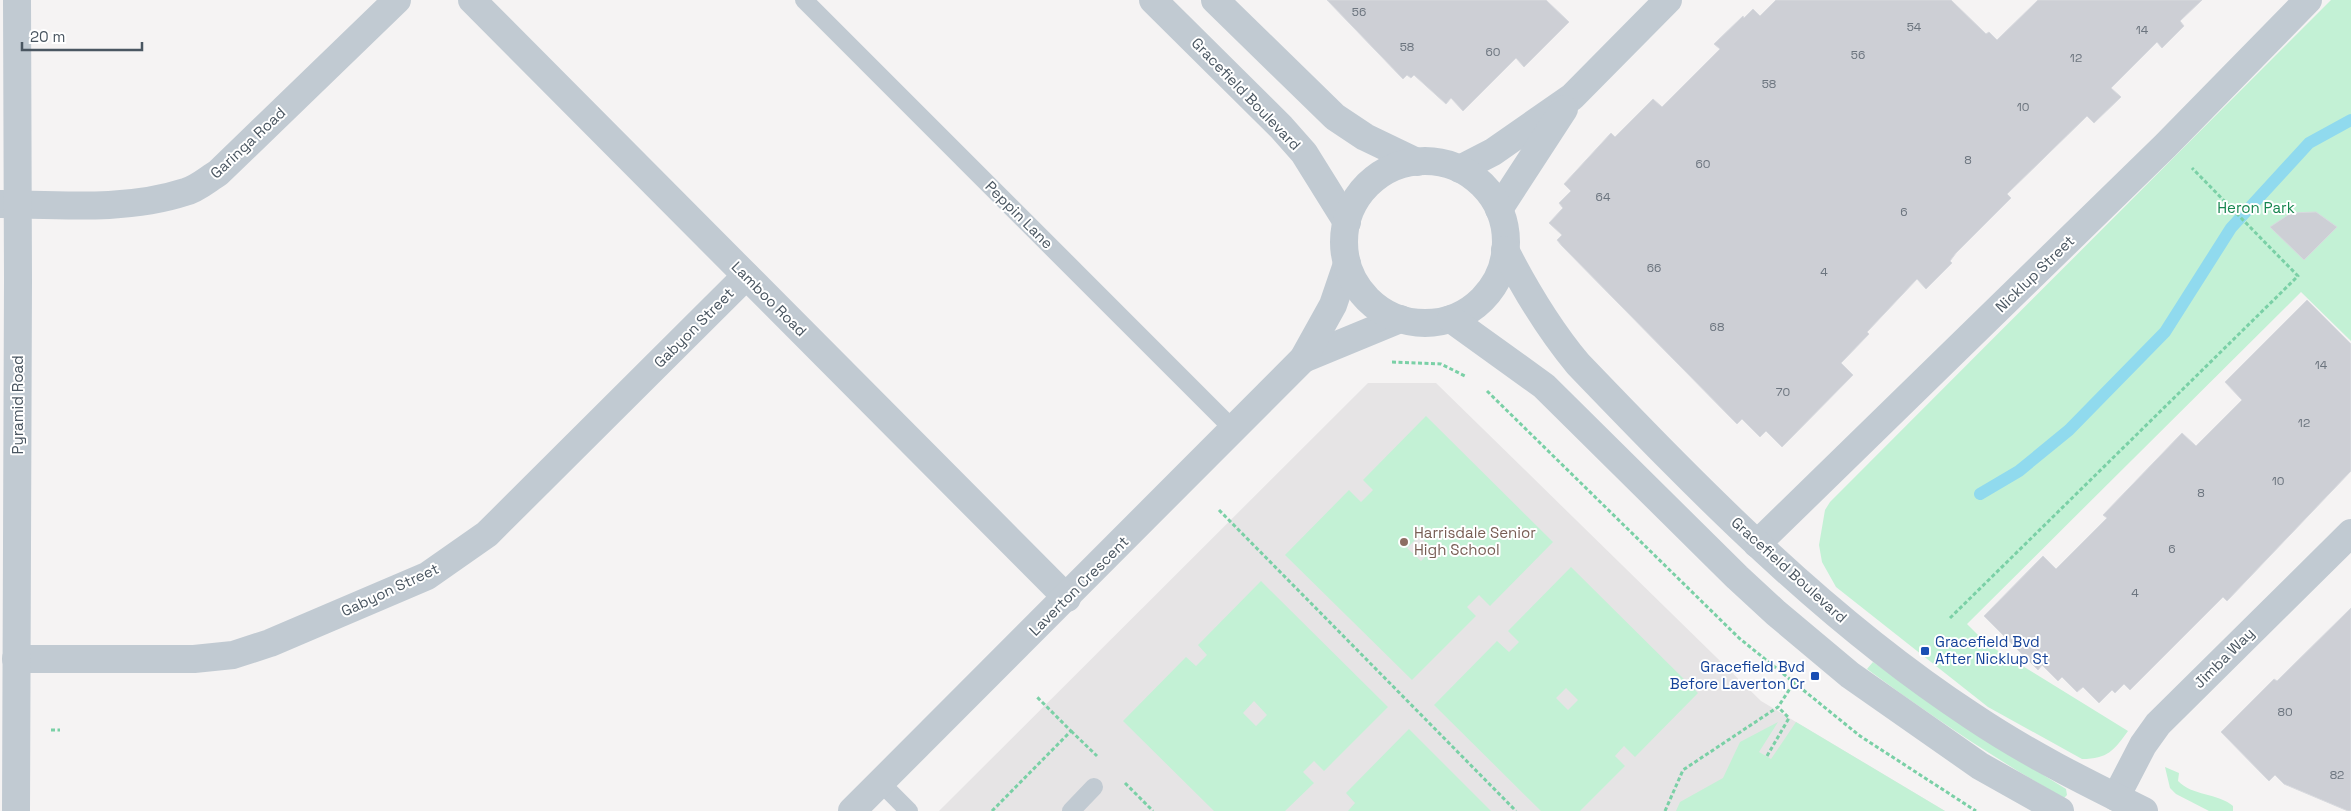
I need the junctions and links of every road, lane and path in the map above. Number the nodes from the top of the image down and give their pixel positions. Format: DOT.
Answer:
graph roads {
  1 [pos="17,0"];
  2 [pos="397,0"];
  3 [pos="472,0"];
  4 [pos="804,0"];
  5 [pos="1153,0"];
  6 [pos="1216,0"];
  7 [pos="1668,0"];
  8 [pos="2308,0"];
  9 [pos="1572,97"];
  10 [pos="1417,162"];
  11 [pos="2192,168"];
  12 [pos="1460,169"];
  13 [pos="9,204"];
  14 [pos="1499,209"];
  15 [pos="1347,222"];
  16 [pos="1505,250"];
  17 [pos="1347,264"];
  18 [pos="746,276"];
  19 [pos="1400,319"];
  20 [pos="1451,319"];
  21 [pos="1303,359"];
  22 [pos="1385,361"];
  23 [pos="1466,377"];
  24 [pos="1480,386"];
  25 [pos="1234,430"];
  26 [pos="1219,510"];
  27 [pos="2351,533"];
  28 [pos="1758,544"];
  29 [pos="1067,598"];
  30 [pos="1950,618"];
  31 [pos="16,659"];
  32 [pos="1793,684"];
  33 [pos="1036,696"];
  34 [pos="1778,707"];
  35 [pos="1767,756"];
  36 [pos="881,783"];
  37 [pos="1094,787"];
  38 [pos="2116,797"];
  39 [pos="16,811"];
  40 [pos="852,811"];
  41 [pos="909,811"];
  42 [pos="992,811"];
  43 [pos="1071,811"];
  44 [pos="1516,811"];
  45 [pos="1664,811"];
  46 [pos="1976,811"];
  47 [pos="2060,811"];
  48 [pos="2144,811"];
  1 -- 13 [label="street, Pyramid Road"];
  2 -- 13 [label="street, Garinga Road"];
  3 -- 18 [label="street, Lamboo Road"];
  4 -- 25 [label="lane, Peppin Lane"];
  5 -- 15 [label="street, Gracefield Boulevard"];
  6 -- 10 [label="street"];
  7 -- 9 [label="street"];
  8 -- 28 [label="street, Nicklup Street"];
  9 -- 12 [label="street"];
  9 -- 14 [label="street"];
  10 -- 12 [label="street"];
  10 -- 15 [label="street"];
  11 -- 30 [label="path"];
  12 -- 14 [label="street"];
  13 -- 31 [label="street, Pyramid Road"];
  14 -- 16 [label="street"];
  15 -- 17 [label="street"];
  16 -- 20 [label="street"];
  16 -- 28 [label="street, Gracefield Boulevard"];
  17 -- 19 [label="street"];
  17 -- 21 [label="street, Laverton Crescent"];
  18 -- 29 [label="street, Lamboo Road"];
  18 -- 31 [label="street, Gabyon Street"];
  19 -- 20 [label="street"];
  19 -- 21 [label="street, Laverton Crescent"];
  20 -- 47 [label="street"];
  21 -- 25 [label="street, Laverton Crescent"];
  22 -- 23 [label="path"];
  24 -- 32 [label="path"];
  25 -- 29 [label="street, Laverton Crescent"];
  26 -- 44 [label="path"];
  27 -- 38 [label="street, Jimba Way"];
  28 -- 38 [label="street, Gracefield Boulevard"];
  29 -- 36 [label="street, Laverton Crescent"];
  31 -- 39 [label="street, Pyramid Road"];
  32 -- 34 [label="path"];
  32 -- 46 [label="path"];
  33 -- 42 [label="path"];
  34 -- 35 [label="path"];
  34 -- 45 [label="path"];
  36 -- 40 [label="street, Laverton Crescent"];
  36 -- 41 [label="lane"];
  37 -- 43 [label="lane"];
  38 -- 48 [label="street, Gracefield Boulevard"];
}
